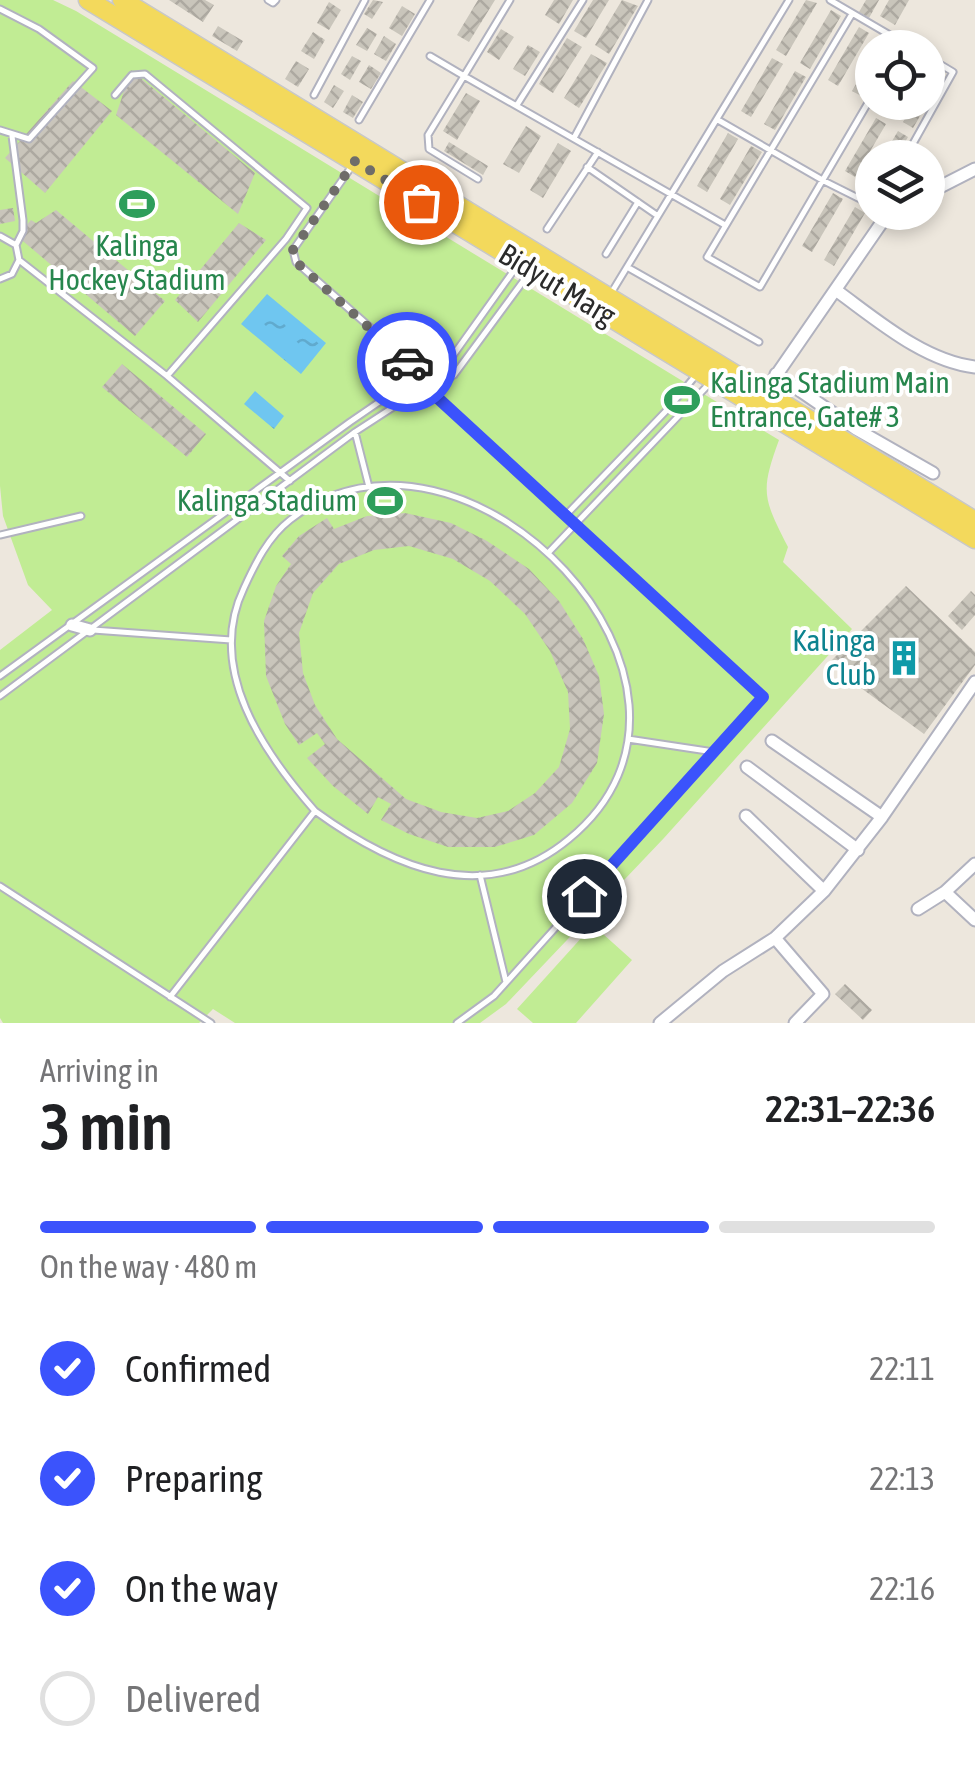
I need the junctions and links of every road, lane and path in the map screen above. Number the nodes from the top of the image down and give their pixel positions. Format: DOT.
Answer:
graph roads {
  1 [pos="88,0"];
  2 [pos="122,0"];
  3 [pos="268,0"];
  4 [pos="276,0"];
  5 [pos="366,0"];
  6 [pos="430,0"];
  7 [pos="510,0"];
  8 [pos="583,0"];
  9 [pos="648,0"];
  10 [pos="788,0"];
  11 [pos="830,0"];
  12 [pos="0,9"];
  13 [pos="852,14"];
  14 [pos="878,30"];
  15 [pos="430,56"];
  16 [pos="945,67"];
  17 [pos="464,76"];
  18 [pos="945,86"];
  19 [pos="115,94"];
  20 [pos="314,95"];
  21 [pos="517,106"];
  22 [pos="359,120"];
  23 [pos="718,120"];
  24 [pos="858,120"];
  25 [pos="0,130"];
  26 [pos="12,135"];
  27 [pos="574,138"];
  28 [pos="771,150"];
  29 [pos="598,152"];
  30 [pos="355,161"];
  31 [pos="588,167"];
  32 [pos="975,169"];
  33 [pos="478,179"];
  34 [pos="824,181"];
  35 [pos="945,184"];
  36 [pos="672,195"];
  37 [pos="855,196"];
  38 [pos="638,202"];
  39 [pos="658,216"];
  40 [pos="725,225"];
  41 [pos="547,228"];
  42 [pos="877,230"];
  43 [pos="0,236"];
  44 [pos="16,245"];
  45 [pos="606,254"];
  46 [pos="19,260"];
  47 [pos="526,266"];
  48 [pos="627,267"];
  49 [pos="0,279"];
  50 [pos="837,291"];
  51 [pos="608,298"];
  52 [pos="759,342"];
  53 [pos="975,367"];
  54 [pos="776,374"];
  55 [pos="706,375"];
  56 [pos="167,376"];
  57 [pos="419,378"];
  58 [pos="429,390"];
  59 [pos="764,392"];
  60 [pos="356,432"];
  61 [pos="280,471"];
  62 [pos="933,473"];
  63 [pos="290,481"];
  64 [pos="369,487"];
  65 [pos="566,515"];
  66 [pos="81,516"];
  67 [pos="975,521"];
  68 [pos="575,523"];
  69 [pos="0,535"];
  70 [pos="975,539"];
  71 [pos="549,552"];
  72 [pos="72,624"];
  73 [pos="90,630"];
  74 [pos="231,640"];
  75 [pos="0,676"];
  76 [pos="975,682"];
  77 [pos="0,696"];
  78 [pos="628,739"];
  79 [pos="772,741"];
  80 [pos="714,752"];
  81 [pos="747,767"];
  82 [pos="316,811"];
  83 [pos="746,816"];
  84 [pos="882,817"];
  85 [pos="858,850"];
  86 [pos="975,864"];
  87 [pos="480,875"];
  88 [pos="0,886"];
  89 [pos="824,890"];
  90 [pos="945,892"];
  91 [pos="918,909"];
  92 [pos="975,920"];
  93 [pos="774,938"];
  94 [pos="506,982"];
  95 [pos="170,996"];
  96 [pos="211,1023"];
  97 [pos="457,1023"];
  98 [pos="660,1023"];
  99 [pos="796,1023"];
  1 -- 30 [label="main road, Bidyut Marg"];
  2 -- 51 [label="main road, Bidyut Marg"];
  3 -- 4 [label="lane"];
  5 -- 20 [label="lane"];
  6 -- 22 [label="lane"];
  7 -- 17 [label="lane"];
  8 -- 21 [label="lane"];
  9 -- 27 [label="lane"];
  10 -- 23 [label="lane"];
  11 -- 13 [label="lane"];
  12 -- 26 [label="lane"];
  13 -- 14 [label="lane"];
  13 -- 28 [label="lane"];
  15 -- 17 [label="lane"];
  16 -- 18 [label="lane"];
  17 -- 21 [label="lane"];
  17 -- 33 [label="lane"];
  19 -- 56 [label="lane"];
  21 -- 27 [label="lane"];
  23 -- 28 [label="lane"];
  23 -- 36 [label="lane"];
  24 -- 34 [label="lane"];
  25 -- 26 [label="lane"];
  26 -- 44 [label="lane"];
  27 -- 29 [label="lane"];
  28 -- 34 [label="lane"];
  28 -- 40 [label="lane"];
  29 -- 31 [label="lane"];
  29 -- 36 [label="lane"];
  30 -- 47 [label="main road, Bidyut Marg"];
  30 -- 57 [label="lane"];
  31 -- 38 [label="lane"];
  31 -- 41 [label="lane"];
  32 -- 35 [label="street"];
  34 -- 37 [label="lane"];
  34 -- 40 [label="lane"];
  36 -- 39 [label="lane"];
  36 -- 40 [label="lane"];
  38 -- 39 [label="lane"];
  38 -- 45 [label="lane"];
  39 -- 48 [label="lane"];
  42 -- 50 [label="street"];
  43 -- 44 [label="lane"];
  44 -- 46 [label="lane"];
  46 -- 49 [label="lane"];
  46 -- 56 [label="lane"];
  47 -- 55 [label="main road, Bidyut Marg"];
  47 -- 57 [label="lane"];
  47 -- 58 [label="lane"];
  48 -- 51 [label="lane"];
  48 -- 52 [label="lane"];
  50 -- 53 [label="street"];
  50 -- 54 [label="street"];
  51 -- 59 [label="main road, Bidyut Marg"];
  54 -- 59 [label="street"];
  54 -- 62 [label="street"];
  55 -- 65 [label="lane"];
  55 -- 68 [label="lane"];
  55 -- 70 [label="main road, Bidyut Marg"];
  56 -- 61 [label="lane"];
  57 -- 58 [label="lane"];
  57 -- 61 [label="lane"];
  58 -- 60 [label="lane"];
  58 -- 65 [label="lane"];
  59 -- 67 [label="main road, Bidyut Marg"];
  60 -- 63 [label="lane"];
  60 -- 64 [label="lane"];
  61 -- 63 [label="lane"];
  61 -- 72 [label="lane"];
  63 -- 73 [label="lane"];
  64 -- 71 [label="lane"];
  64 -- 74 [label="lane"];
  65 -- 68 [label="lane"];
  66 -- 69 [label="lane"];
  68 -- 71 [label="lane"];
  68 -- 80 [label="lane"];
  71 -- 78 [label="lane"];
  72 -- 73 [label="street"];
  72 -- 75 [label="lane"];
  73 -- 74 [label="lane"];
  73 -- 77 [label="lane"];
  74 -- 82 [label="lane"];
  76 -- 84 [label="street"];
  78 -- 80 [label="lane"];
  78 -- 87 [label="lane"];
  79 -- 84 [label="street"];
  80 -- 94 [label="lane"];
  81 -- 85 [label="street"];
  82 -- 87 [label="lane"];
  82 -- 95 [label="lane"];
  83 -- 89 [label="street"];
  84 -- 85 [label="street"];
  85 -- 89 [label="street"];
  86 -- 90 [label="street"];
  87 -- 94 [label="lane"];
  88 -- 95 [label="lane"];
  89 -- 93 [label="street"];
  90 -- 91 [label="street"];
  90 -- 92 [label="street"];
  93 -- 98 [label="street"];
  93 -- 99 [label="street"];
  94 -- 97 [label="lane"];
  95 -- 96 [label="lane"];
}
